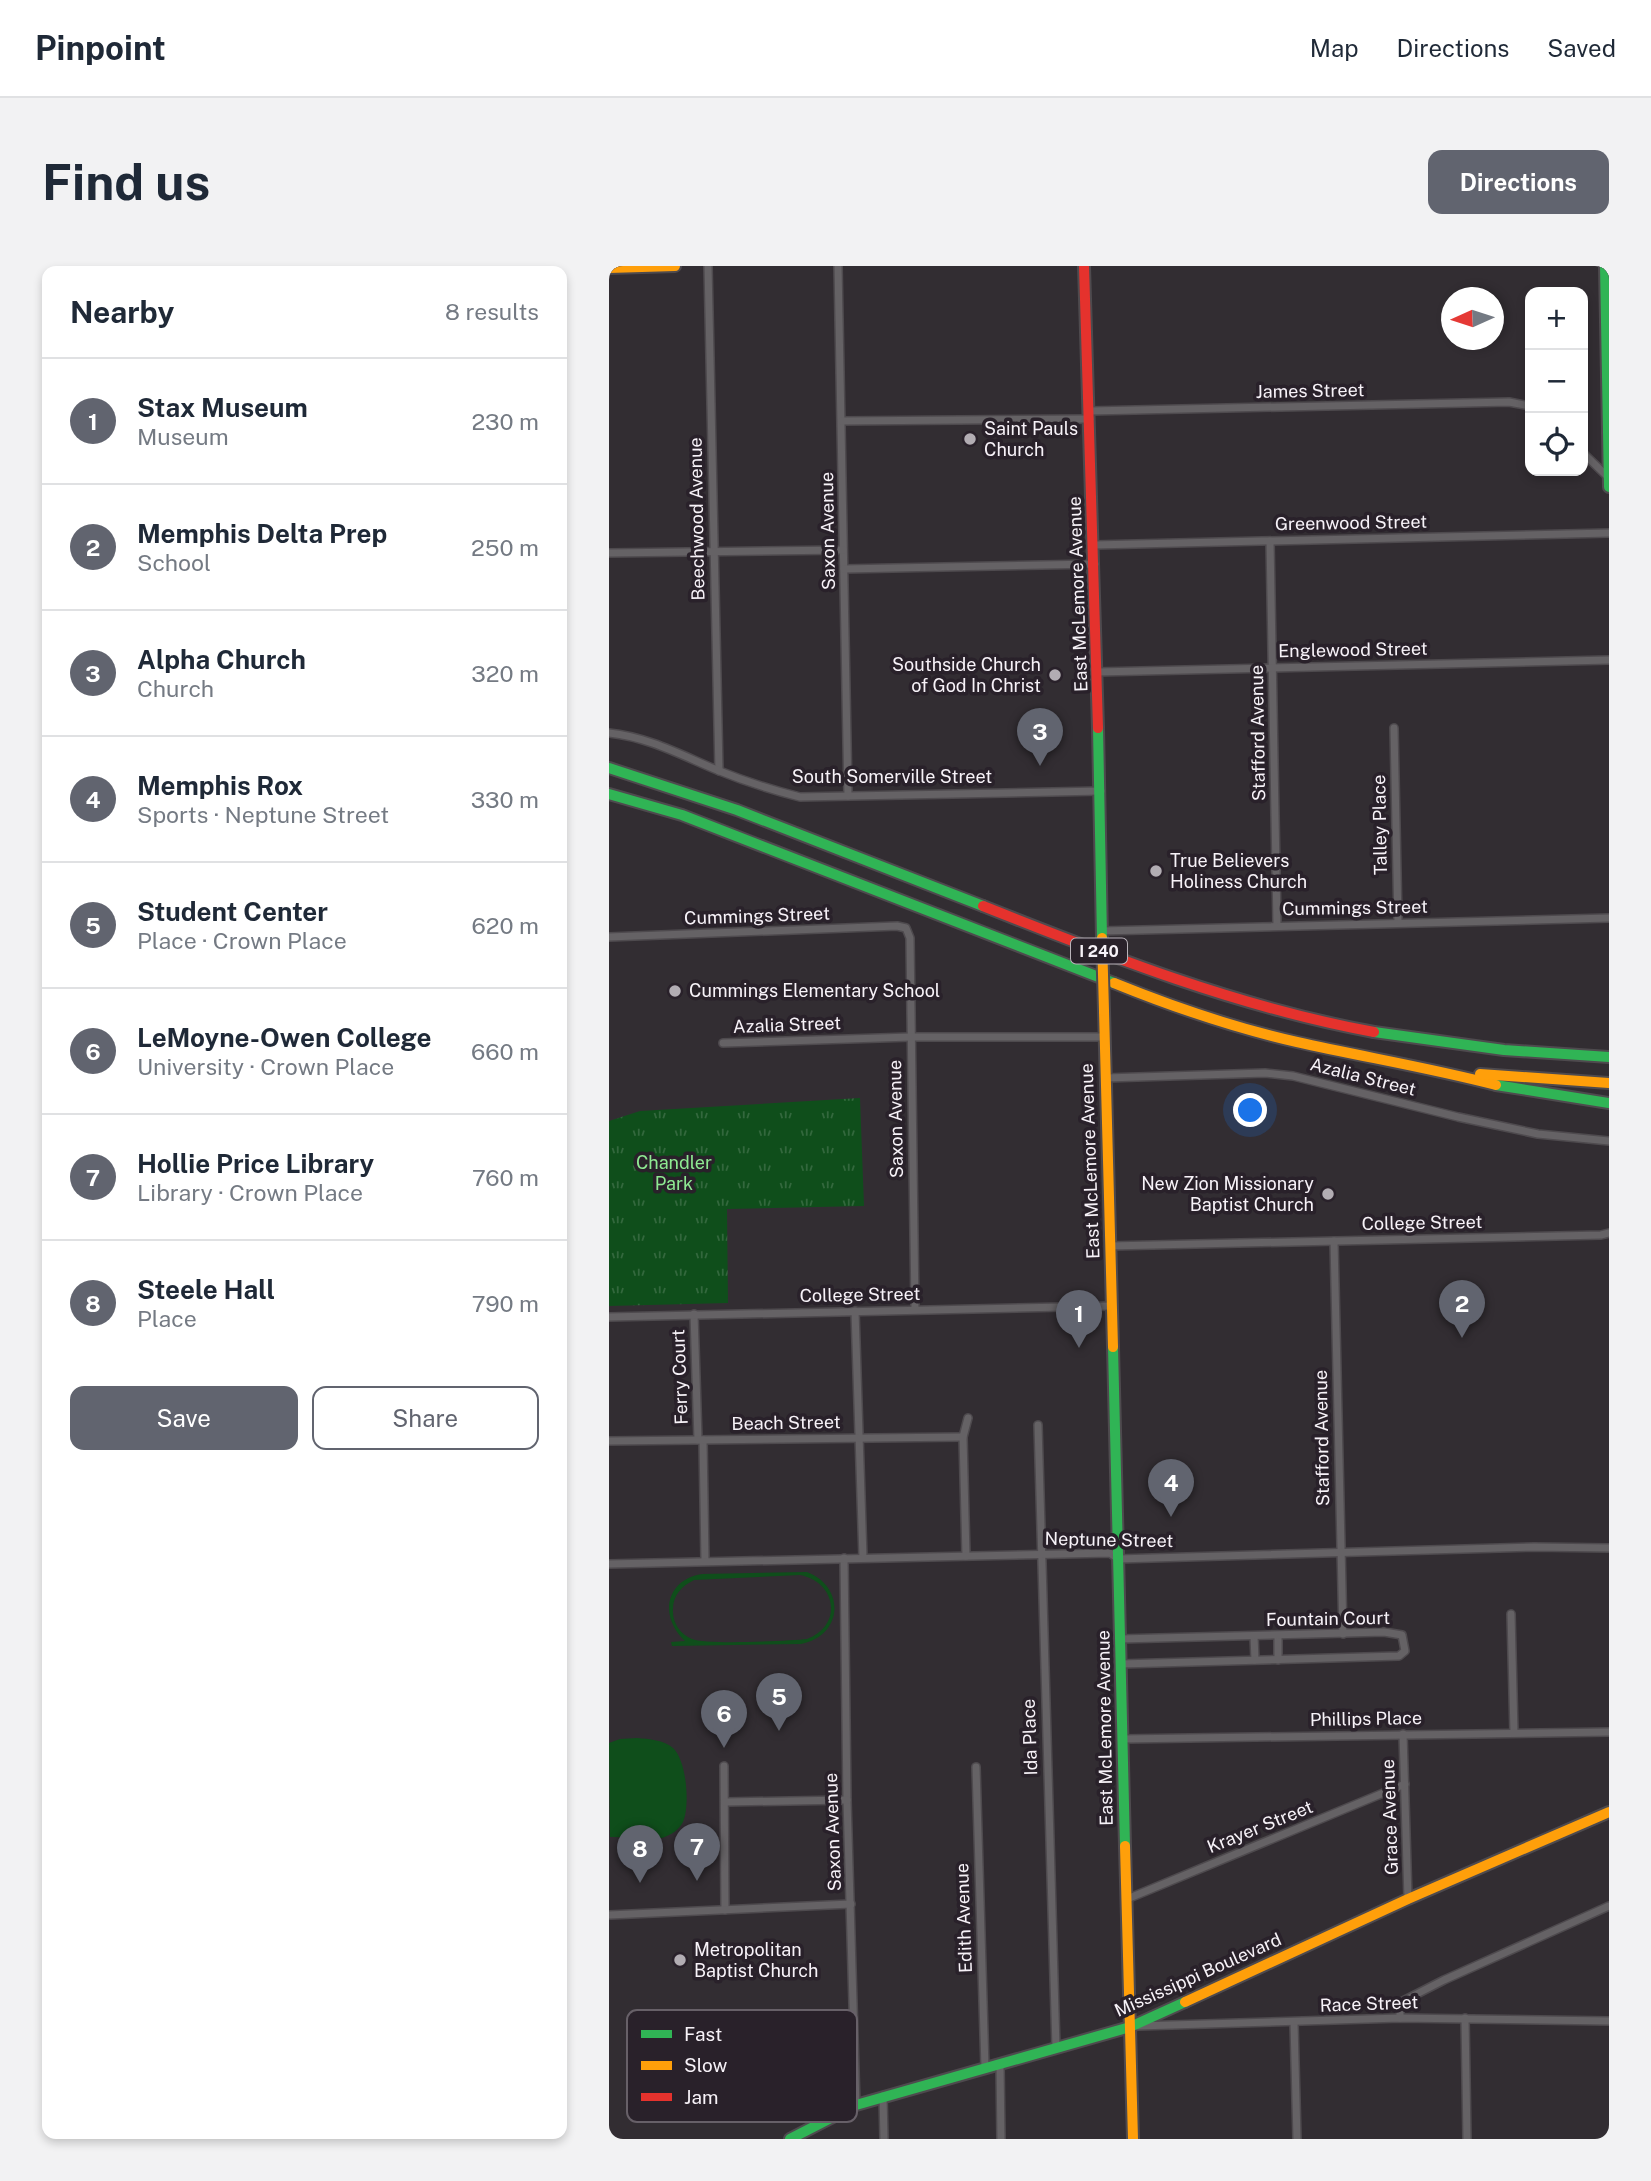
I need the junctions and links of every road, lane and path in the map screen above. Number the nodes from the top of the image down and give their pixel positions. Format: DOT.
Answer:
graph roads {
  1 [pos="656,266"];
  2 [pos="675,266"];
  3 [pos="708,266"];
  4 [pos="838,266"];
  5 [pos="1084,266"];
  6 [pos="1605,266"];
  7 [pos="609,268"];
  8 [pos="1607,345"];
  9 [pos="1525,405"];
  10 [pos="1090,415"];
  11 [pos="842,421"];
  12 [pos="1588,458"];
  13 [pos="1609,478"];
  14 [pos="1609,487"];
  15 [pos="1609,533"];
  16 [pos="1270,541"];
  17 [pos="1094,545"];
  18 [pos="843,550"];
  19 [pos="713,551"];
  20 [pos="609,553"];
  21 [pos="1095,564"];
  22 [pos="844,569"];
  23 [pos="1609,660"];
  24 [pos="1273,668"];
  25 [pos="1097,672"];
  26 [pos="1394,728"];
  27 [pos="609,733"];
  28 [pos="609,768"];
  29 [pos="719,771"];
  30 [pos="1101,791"];
  31 [pos="609,794"];
  32 [pos="848,796"];
  33 [pos="1609,918"];
  34 [pos="1398,922"];
  35 [pos="1277,925"];
  36 [pos="907,928"];
  37 [pos="1102,934"];
  38 [pos="609,937"];
  39 [pos="911,1037"];
  40 [pos="1104,1037"];
  41 [pos="723,1043"];
  42 [pos="1609,1049"];
  43 [pos="1571,1056"];
  44 [pos="1609,1058"];
  45 [pos="1438,1070"];
  46 [pos="1106,1079"];
  47 [pos="1609,1083"];
  48 [pos="1609,1103"];
  49 [pos="1609,1141"];
  50 [pos="1609,1233"];
  51 [pos="1334,1241"];
  52 [pos="1110,1246"];
  53 [pos="1112,1306"];
  54 [pos="915,1309"];
  55 [pos="855,1311"];
  56 [pos="695,1314"];
  57 [pos="609,1317"];
  58 [pos="968,1418"];
  59 [pos="1038,1425"];
  60 [pos="859,1437"];
  61 [pos="963,1437"];
  62 [pos="700,1440"];
  63 [pos="609,1441"];
  64 [pos="1609,1548"];
  65 [pos="1340,1553"];
  66 [pos="1040,1555"];
  67 [pos="966,1556"];
  68 [pos="844,1558"];
  69 [pos="863,1558"];
  70 [pos="1118,1559"];
  71 [pos="705,1561"];
  72 [pos="609,1564"];
  73 [pos="1511,1614"];
  74 [pos="1343,1634"];
  75 [pos="1254,1636"];
  76 [pos="1278,1636"];
  77 [pos="1120,1639"];
  78 [pos="1255,1660"];
  79 [pos="1278,1660"];
  80 [pos="1121,1664"];
  81 [pos="1609,1732"];
  82 [pos="1514,1733"];
  83 [pos="1403,1734"];
  84 [pos="1123,1739"];
  85 [pos="724,1766"];
  86 [pos="976,1767"];
  87 [pos="1405,1784"];
  88 [pos="847,1800"];
  89 [pos="725,1802"];
  90 [pos="1609,1812"];
  91 [pos="1127,1899"];
  92 [pos="1408,1899"];
  93 [pos="851,1903"];
  94 [pos="1609,1906"];
  95 [pos="725,1910"];
  96 [pos="609,1915"];
  97 [pos="854,2010"];
  98 [pos="1400,2018"];
  99 [pos="1465,2018"];
  100 [pos="1609,2021"];
  101 [pos="1294,2023"];
  102 [pos="1130,2026"];
  103 [pos="1056,2049"];
  104 [pos="1000,2065"];
  105 [pos="985,2068"];
  106 [pos="883,2096"];
  107 [pos="857,2105"];
  108 [pos="823,2122"];
  109 [pos="790,2139"];
  110 [pos="884,2139"];
  111 [pos="1001,2139"];
  112 [pos="1133,2139"];
  113 [pos="1297,2139"];
  114 [pos="1467,2139"];
  1 -- 2 [label="main road"];
  1 -- 7 [label="main road"];
  3 -- 19 [label="street, Beechwood Avenue"];
  4 -- 11 [label="street, Saxon Avenue"];
  5 -- 10 [label="main road, East McLemore Avenue"];
  6 -- 8 [label="main road"];
  8 -- 13 [label="main road"];
  9 -- 10 [label="street, James Street"];
  10 -- 11 [label="street, James Street"];
  10 -- 17 [label="main road, East McLemore Avenue"];
  11 -- 18 [label="street, Saxon Avenue"];
  12 -- 13 [label="street"];
  13 -- 14 [label="main road"];
  15 -- 16 [label="street, Greenwood Street"];
  16 -- 17 [label="street, Greenwood Street"];
  16 -- 24 [label="street, Stafford Avenue"];
  17 -- 21 [label="main road, East McLemore Avenue"];
  18 -- 19 [label="street"];
  18 -- 22 [label="street, Saxon Avenue"];
  19 -- 20 [label="street"];
  19 -- 29 [label="street, Beechwood Avenue"];
  21 -- 22 [label="street"];
  21 -- 25 [label="main road, East McLemore Avenue"];
  22 -- 32 [label="street, Saxon Avenue"];
  23 -- 24 [label="street, Englewood Street"];
  24 -- 25 [label="street, Englewood Street"];
  24 -- 35 [label="street, Stafford Avenue"];
  25 -- 30 [label="main road, East McLemore Avenue"];
  26 -- 34 [label="street, Talley Place"];
  27 -- 29 [label="street, South Somerville Street"];
  28 -- 43 [label="main road, I 240"];
  29 -- 32 [label="street, South Somerville Street"];
  30 -- 32 [label="street, South Somerville Street"];
  30 -- 37 [label="main road, East McLemore Avenue"];
  31 -- 45 [label="main road, I 240"];
  33 -- 34 [label="street, Cummings Street"];
  34 -- 35 [label="street, Cummings Street"];
  35 -- 37 [label="street, Cummings Street"];
  36 -- 38 [label="street, Cummings Street"];
  36 -- 39 [label="street, Saxon Avenue"];
  37 -- 40 [label="main road, East McLemore Avenue, bridge"];
  39 -- 40 [label="street, Azalia Street"];
  39 -- 41 [label="street, Azalia Street"];
  39 -- 54 [label="street, Saxon Avenue"];
  40 -- 46 [label="main road, East McLemore Avenue"];
  42 -- 43 [label="main road"];
  43 -- 44 [label="main road, I 240"];
  45 -- 47 [label="main road, I 240"];
  45 -- 48 [label="main road"];
  46 -- 49 [label="street, Azalia Street"];
  46 -- 52 [label="main road, East McLemore Avenue"];
  50 -- 51 [label="street, College Street"];
  51 -- 52 [label="street, College Street"];
  51 -- 65 [label="street, Stafford Avenue"];
  52 -- 53 [label="main road, East McLemore Avenue"];
  53 -- 54 [label="street, College Street"];
  53 -- 70 [label="main road, East McLemore Avenue"];
  54 -- 55 [label="street, College Street"];
  55 -- 56 [label="street, College Street"];
  55 -- 60 [label="street"];
  56 -- 57 [label="street, College Street"];
  56 -- 62 [label="street, Ferry Court"];
  58 -- 61 [label="street"];
  59 -- 66 [label="street, Ida Place"];
  60 -- 61 [label="street, Beach Street"];
  60 -- 62 [label="street, Beach Street"];
  60 -- 69 [label="street"];
  61 -- 67 [label="street"];
  62 -- 63 [label="street, Beach Street"];
  62 -- 71 [label="street, Ferry Court"];
  64 -- 65 [label="street, Neptune Street"];
  65 -- 70 [label="street, Neptune Street"];
  65 -- 74 [label="street, Stafford Avenue"];
  66 -- 67 [label="street, Neptune Street"];
  66 -- 70 [label="street, Neptune Street"];
  66 -- 103 [label="street, Ida Place"];
  67 -- 69 [label="street, Neptune Street"];
  68 -- 69 [label="street, Neptune Street"];
  68 -- 71 [label="street, Neptune Street"];
  68 -- 88 [label="street, Saxon Avenue"];
  70 -- 77 [label="main road, East McLemore Avenue"];
  71 -- 72 [label="street, Neptune Street"];
  73 -- 82 [label="street"];
  74 -- 76 [label="street, Fountain Court"];
  74 -- 79 [label="street, Fountain Court"];
  75 -- 76 [label="street, Fountain Court"];
  75 -- 77 [label="street, Fountain Court"];
  75 -- 78 [label="street"];
  76 -- 79 [label="street"];
  77 -- 80 [label="main road, East McLemore Avenue"];
  78 -- 79 [label="street, Fountain Court"];
  78 -- 80 [label="street, Fountain Court"];
  80 -- 84 [label="main road, East McLemore Avenue"];
  81 -- 82 [label="street, Phillips Place"];
  82 -- 83 [label="street, Phillips Place"];
  83 -- 84 [label="street, Phillips Place"];
  83 -- 87 [label="street, Grace Avenue"];
  84 -- 91 [label="main road, East McLemore Avenue"];
  85 -- 89 [label="street"];
  86 -- 105 [label="street, Edith Avenue"];
  87 -- 91 [label="street, Krayer Street"];
  87 -- 92 [label="street, Grace Avenue"];
  88 -- 89 [label="street"];
  88 -- 93 [label="street, Saxon Avenue"];
  89 -- 95 [label="street"];
  90 -- 92 [label="main road, Mississippi Boulevard"];
  91 -- 102 [label="main road, East McLemore Avenue"];
  92 -- 102 [label="main road, Mississippi Boulevard"];
  93 -- 95 [label="street"];
  93 -- 97 [label="street, Saxon Avenue"];
  94 -- 98 [label="street"];
  95 -- 96 [label="street"];
  98 -- 99 [label="street, Race Street"];
  98 -- 101 [label="street, Race Street"];
  99 -- 100 [label="street, Race Street"];
  99 -- 114 [label="street"];
  101 -- 102 [label="street, Race Street"];
  101 -- 113 [label="street"];
  102 -- 103 [label="main road, Mississippi Boulevard"];
  102 -- 112 [label="main road, East McLemore Avenue"];
  103 -- 104 [label="main road, Mississippi Boulevard"];
  104 -- 105 [label="main road, Mississippi Boulevard"];
  104 -- 111 [label="street"];
  105 -- 106 [label="main road, Mississippi Boulevard"];
  106 -- 107 [label="main road, Mississippi Boulevard"];
  106 -- 110 [label="street"];
  108 -- 109 [label="main road, Mississippi Boulevard"];
}
